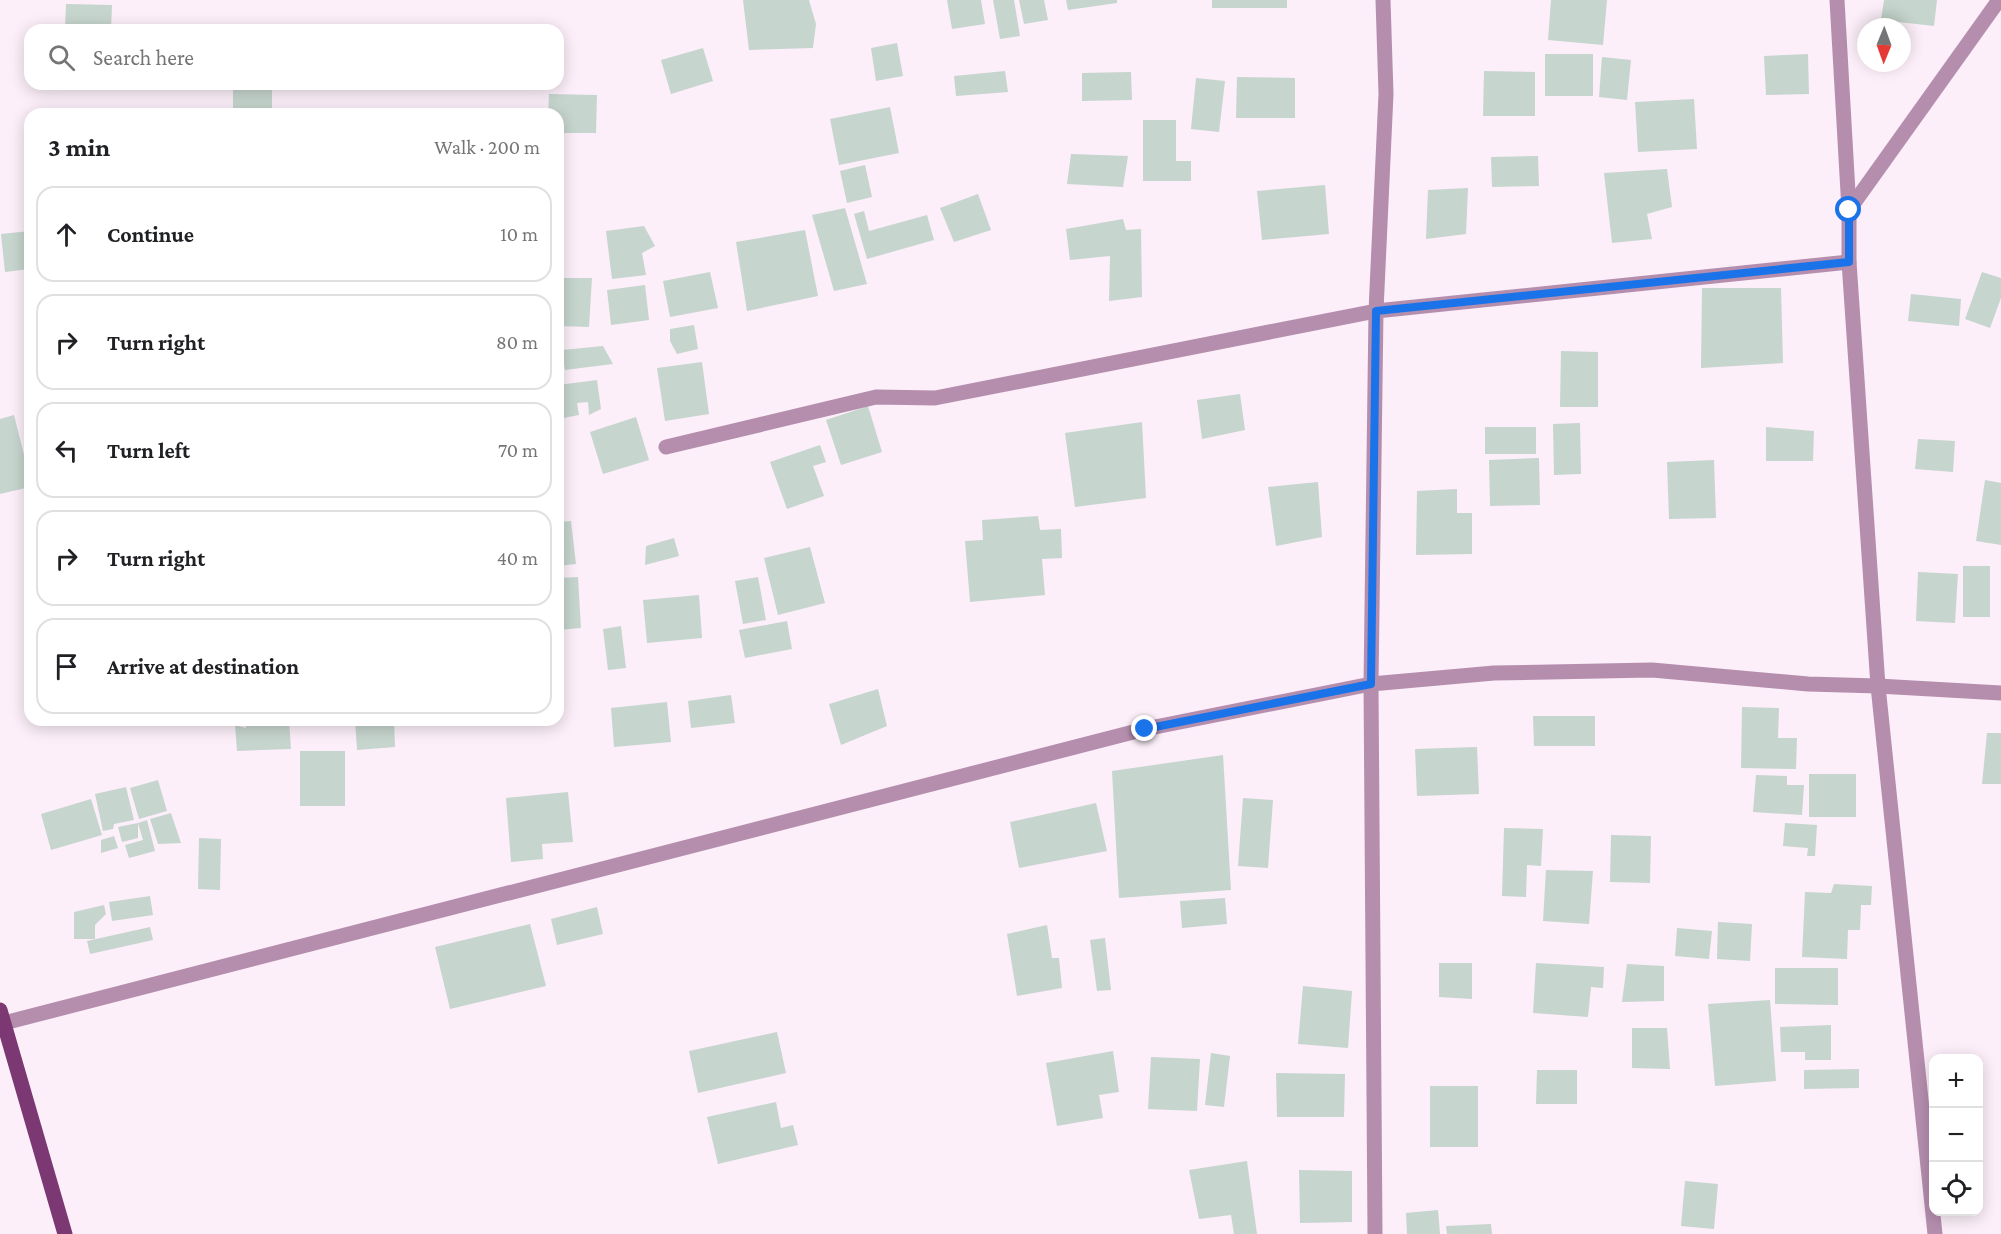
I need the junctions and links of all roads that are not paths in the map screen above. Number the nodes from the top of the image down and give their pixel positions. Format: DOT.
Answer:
graph roads {
  1 [pos="1383,0"];
  2 [pos="1837,0"];
  3 [pos="1999,0"];
  4 [pos="1849,210"];
  5 [pos="1849,262"];
  6 [pos="1376,311"];
  7 [pos="666,447"];
  8 [pos="1371,684"];
  9 [pos="1878,686"];
  10 [pos="2001,693"];
  11 [pos="2,1017"];
  12 [pos="65,1234"];
  13 [pos="1375,1234"];
  14 [pos="1935,1234"];
  1 -- 6 [label="street"];
  2 -- 4 [label="street"];
  3 -- 4 [label="street"];
  4 -- 5 [label="street"];
  5 -- 6 [label="street"];
  5 -- 9 [label="street"];
  6 -- 7 [label="street"];
  6 -- 8 [label="street"];
  8 -- 9 [label="street"];
  8 -- 11 [label="street"];
  8 -- 13 [label="street"];
  9 -- 10 [label="street"];
  9 -- 14 [label="street"];
  11 -- 12 [label="main road"];
}
